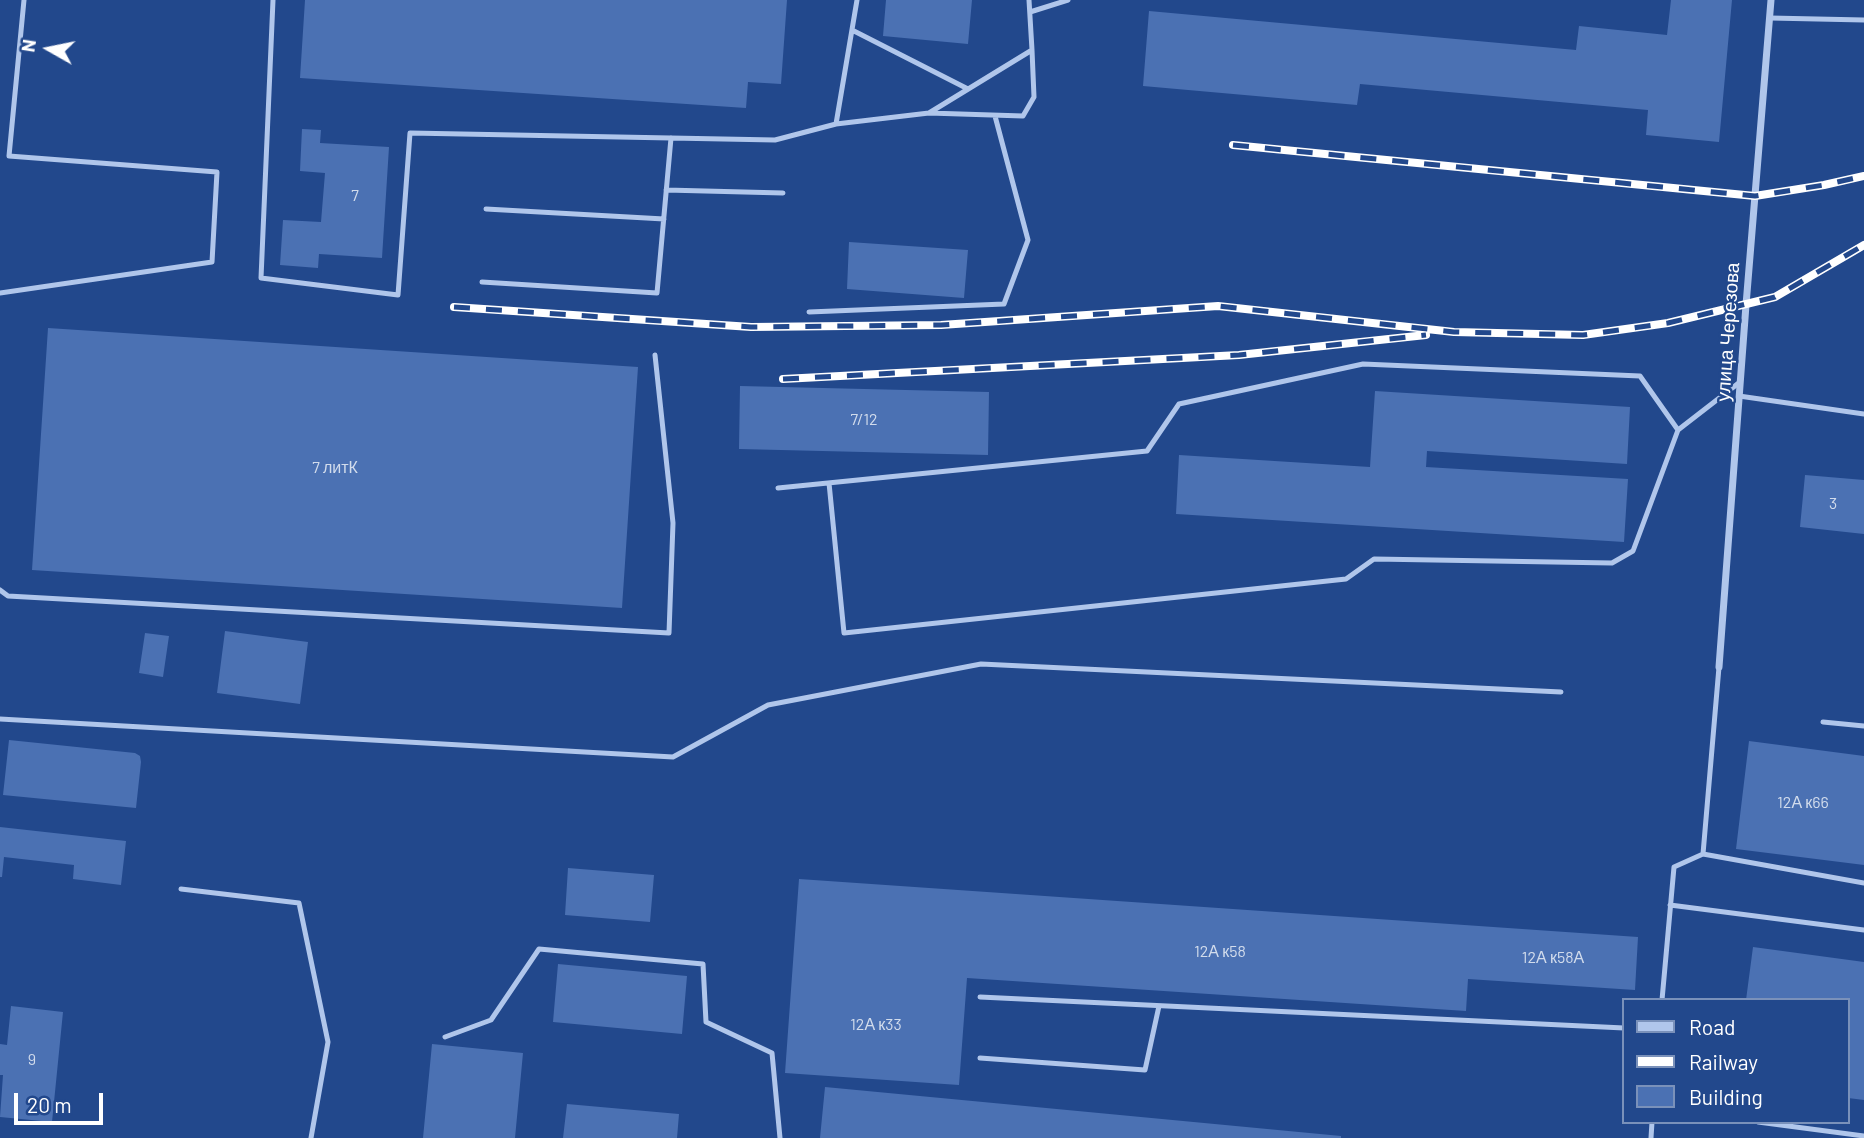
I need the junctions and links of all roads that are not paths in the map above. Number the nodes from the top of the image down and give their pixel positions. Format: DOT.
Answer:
graph roads {
  1 [pos="24,0"];
  2 [pos="272,0"];
  3 [pos="857,0"];
  4 [pos="1029,0"];
  5 [pos="1068,0"];
  6 [pos="1771,0"];
  7 [pos="1030,12"];
  8 [pos="1770,18"];
  9 [pos="1864,20"];
  10 [pos="852,30"];
  11 [pos="1032,50"];
  12 [pos="968,89"];
  13 [pos="929,113"];
  14 [pos="995,116"];
  15 [pos="836,124"];
  16 [pos="671,138"];
  17 [pos="666,190"];
  18 [pos="783,193"];
  19 [pos="486,209"];
  20 [pos="664,219"];
  21 [pos="482,282"];
  22 [pos="0,293"];
  23 [pos="809,312"];
  24 [pos="655,355"];
  25 [pos="1740,382"];
  26 [pos="1739,396"];
  27 [pos="1864,414"];
  28 [pos="1678,430"];
  29 [pos="829,483"];
  30 [pos="778,488"];
  31 [pos="0,590"];
  32 [pos="1719,667"];
  33 [pos="1561,692"];
  34 [pos="0,719"];
  35 [pos="1823,722"];
  36 [pos="1864,726"];
  37 [pos="1703,854"];
  38 [pos="1864,883"];
  39 [pos="181,889"];
  40 [pos="1670,905"];
  41 [pos="1864,930"];
  42 [pos="980,997"];
  43 [pos="1662,998"];
  44 [pos="1158,1006"];
  45 [pos="1622,1028"];
  46 [pos="445,1037"];
  47 [pos="980,1058"];
  48 [pos="1773,1124"];
  49 [pos="1864,1136"];
  50 [pos="312,1138"];
  51 [pos="780,1138"];
  1 -- 22 [label="lane"];
  2 -- 16 [label="lane"];
  3 -- 10 [label="lane"];
  4 -- 7 [label="lane"];
  5 -- 7 [label="lane"];
  6 -- 8 [label="street, улица Черезова"];
  7 -- 11 [label="lane"];
  8 -- 9 [label="lane"];
  8 -- 25 [label="street, улица Черезова"];
  10 -- 12 [label="lane"];
  10 -- 15 [label="lane"];
  11 -- 12 [label="lane"];
  11 -- 14 [label="lane"];
  12 -- 13 [label="lane"];
  13 -- 14 [label="lane"];
  13 -- 15 [label="lane"];
  14 -- 23 [label="lane"];
  15 -- 16 [label="lane"];
  16 -- 17 [label="lane"];
  17 -- 18 [label="lane"];
  17 -- 20 [label="lane"];
  19 -- 20 [label="lane"];
  20 -- 21 [label="lane"];
  24 -- 31 [label="lane"];
  25 -- 26 [label="street, улица Черезова"];
  25 -- 28 [label="lane"];
  26 -- 27 [label="lane"];
  26 -- 32 [label="street, улица Черезова"];
  28 -- 29 [label="lane"];
  28 -- 29 [label="lane"];
  29 -- 30 [label="lane"];
  32 -- 37 [label="lane"];
  33 -- 34 [label="lane"];
  35 -- 36 [label="lane"];
  37 -- 38 [label="lane"];
  37 -- 40 [label="lane"];
  39 -- 50 [label="lane"];
  40 -- 41 [label="lane"];
  40 -- 43 [label="lane"];
  42 -- 44 [label="lane"];
  44 -- 45 [label="lane"];
  44 -- 47 [label="lane"];
  46 -- 51 [label="lane"];
  48 -- 49 [label="lane"];
}
